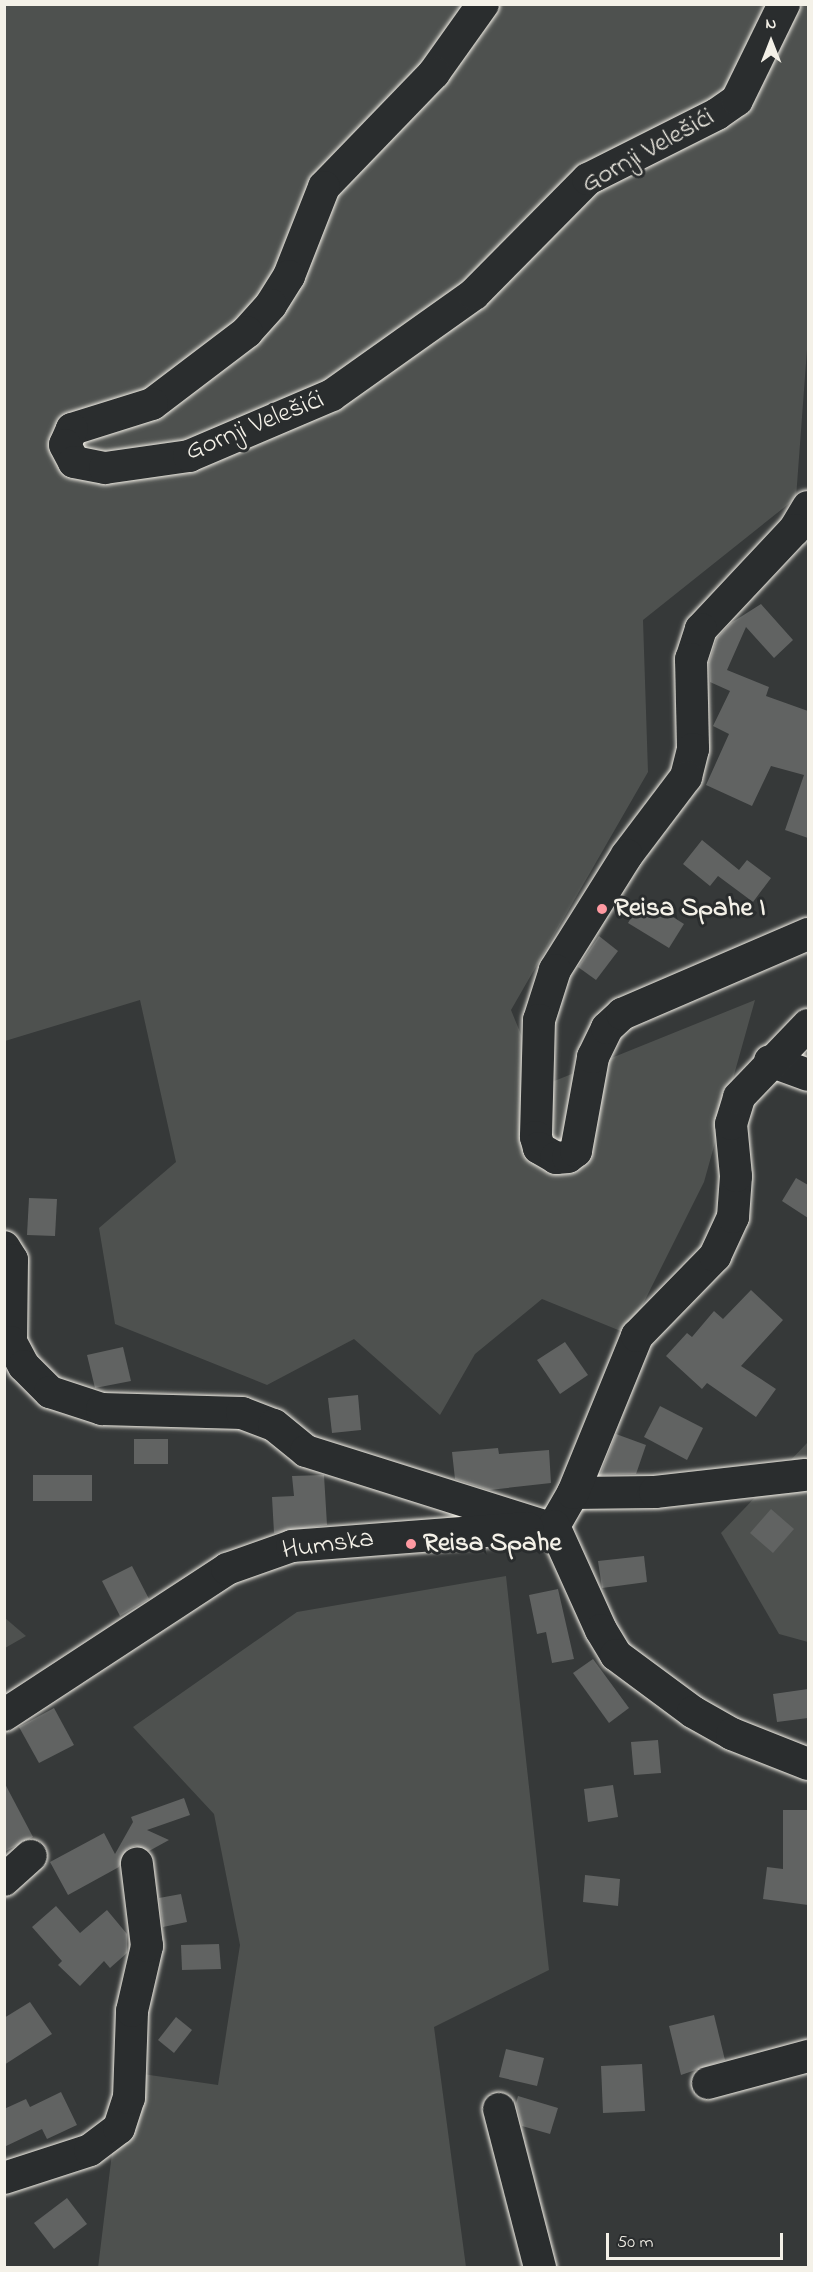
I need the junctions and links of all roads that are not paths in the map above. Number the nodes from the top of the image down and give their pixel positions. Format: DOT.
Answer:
graph roads {
  1 [pos="483,4"];
  2 [pos="784,4"];
  3 [pos="808,507"];
  4 [pos="808,934"];
  5 [pos="808,1025"];
  6 [pos="770,1061"];
  7 [pos="808,1075"];
  8 [pos="4,1247"];
  9 [pos="805,1474"];
  10 [pos="573,1493"];
  11 [pos="551,1526"];
  12 [pos="4,1715"];
  13 [pos="808,1764"];
  14 [pos="31,1856"];
  15 [pos="137,1864"];
  16 [pos="4,1880"];
  17 [pos="808,2056"];
  18 [pos="708,2083"];
  19 [pos="499,2109"];
  20 [pos="4,2178"];
  21 [pos="540,2268"];
  1 -- 2 [label="street, Gornji Velešići"];
  3 -- 4 [label="street"];
  5 -- 6 [label="street"];
  6 -- 7 [label="street"];
  6 -- 10 [label="street"];
  8 -- 11 [label="street"];
  9 -- 10 [label="street"];
  10 -- 11 [label="street"];
  11 -- 12 [label="street, Humska"];
  11 -- 13 [label="street"];
  14 -- 16 [label="street"];
  15 -- 20 [label="street"];
  17 -- 18 [label="street"];
  19 -- 21 [label="street"];
}
